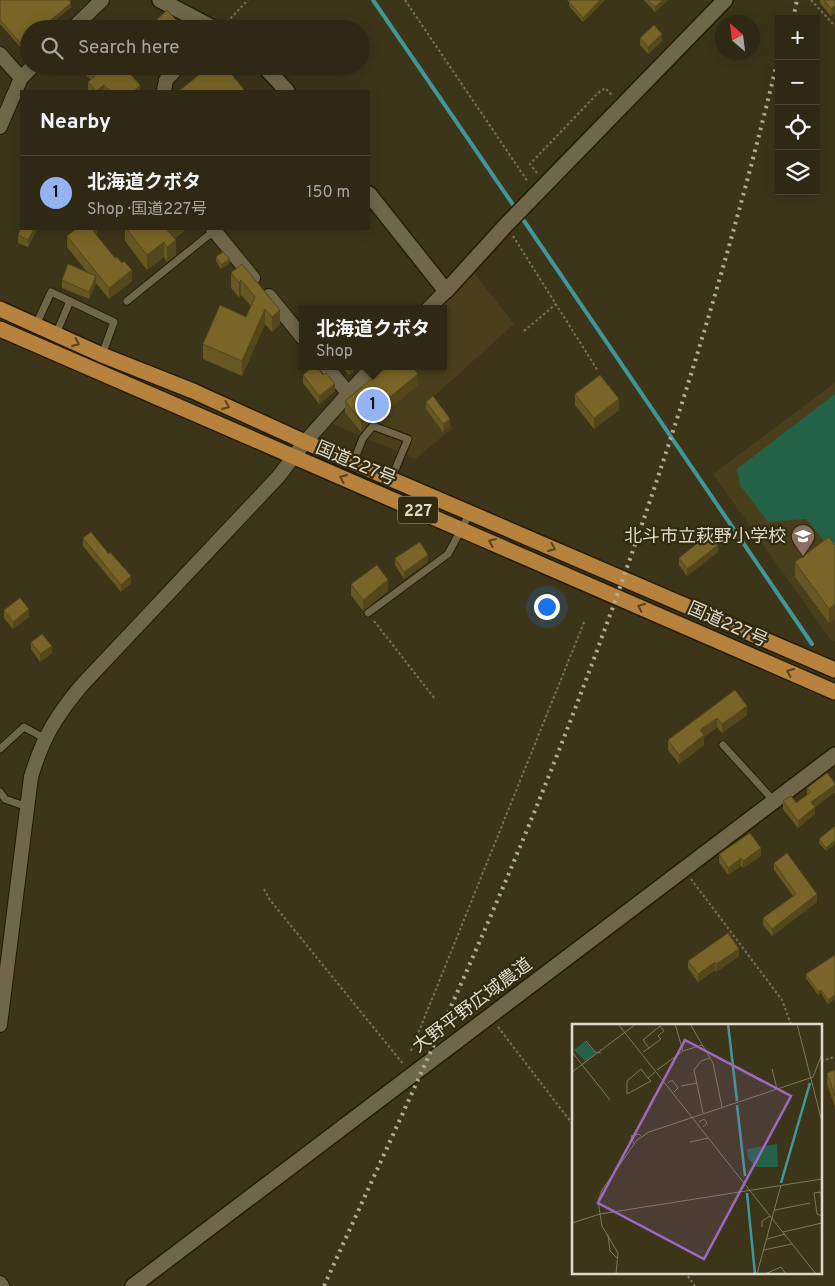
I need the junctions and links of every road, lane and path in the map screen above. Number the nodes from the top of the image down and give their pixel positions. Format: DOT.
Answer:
graph roads {
  1 [pos="102,0"];
  2 [pos="160,0"];
  3 [pos="248,0"];
  4 [pos="405,0"];
  5 [pos="811,0"];
  6 [pos="721,1"];
  7 [pos="81,20"];
  8 [pos="199,20"];
  9 [pos="226,20"];
  10 [pos="835,26"];
  11 [pos="0,54"];
  12 [pos="24,75"];
  13 [pos="171,75"];
  14 [pos="272,75"];
  15 [pos="21,78"];
  16 [pos="164,90"];
  17 [pos="286,90"];
  18 [pos="622,106"];
  19 [pos="0,127"];
  20 [pos="370,195"];
  21 [pos="536,195"];
  22 [pos="508,224"];
  23 [pos="214,230"];
  24 [pos="446,291"];
  25 [pos="70,301"];
  26 [pos="127,301"];
  27 [pos="556,304"];
  28 [pos="432,305"];
  29 [pos="4,310"];
  30 [pos="36,325"];
  31 [pos="0,329"];
  32 [pos="524,330"];
  33 [pos="299,333"];
  34 [pos="56,334"];
  35 [pos="102,355"];
  36 [pos="329,370"];
  37 [pos="370,370"];
  38 [pos="598,371"];
  39 [pos="348,393"];
  40 [pos="305,442"];
  41 [pos="294,456"];
  42 [pos="353,462"];
  43 [pos="391,479"];
  44 [pos="470,513"];
  45 [pos="462,529"];
  46 [pos="368,613"];
  47 [pos="585,620"];
  48 [pos="835,670"];
  49 [pos="835,692"];
  50 [pos="435,699"];
  51 [pos="44,738"];
  52 [pos="724,745"];
  53 [pos="0,749"];
  54 [pos="835,755"];
  55 [pos="0,792"];
  56 [pos="774,801"];
  57 [pos="27,807"];
  58 [pos="683,869"];
  59 [pos="264,889"];
  60 [pos="489,1016"];
  61 [pos="791,1024"];
  62 [pos="0,1025"];
  63 [pos="410,1051"];
  64 [pos="835,1057"];
  65 [pos="822,1061"];
  66 [pos="412,1074"];
  67 [pos="572,1123"];
  68 [pos="686,1274"];
  69 [pos="133,1286"];
  70 [pos="695,1286"];
  1 -- 7 [label="street"];
  2 -- 8 [label="street"];
  3 -- 9 [label="path"];
  4 -- 21 [label="path"];
  5 -- 10 [label="path"];
  6 -- 18 [label="street"];
  11 -- 15 [label="street"];
  12 -- 15 [label="street"];
  13 -- 16 [label="street"];
  14 -- 17 [label="street"];
  15 -- 19 [label="street"];
  18 -- 21 [label="street"];
  18 -- 21 [label="path"];
  20 -- 24 [label="street"];
  21 -- 22 [label="street"];
  22 -- 24 [label="street"];
  22 -- 27 [label="path"];
  23 -- 26 [label="lane"];
  23 -- 33 [label="street"];
  24 -- 28 [label="street"];
  25 -- 30 [label="lane"];
  25 -- 34 [label="lane"];
  25 -- 35 [label="lane"];
  27 -- 32 [label="path"];
  27 -- 38 [label="path"];
  29 -- 30 [label="highway, 国道227号 / 227"];
  29 -- 31 [label="lane"];
  30 -- 34 [label="highway, 国道227号 / 227"];
  31 -- 41 [label="highway, 国道227号 / 227"];
  34 -- 35 [label="highway, 国道227号 / 227, one-way"];
  35 -- 40 [label="highway, 国道227号 / 227, one-way"];
  36 -- 39 [label="street"];
  37 -- 39 [label="street"];
  39 -- 40 [label="street"];
  40 -- 41 [label="street"];
  40 -- 42 [label="highway, 国道227号 / 227"];
  45 -- 41 [label="highway, 国道227号 / 227, one-way"];
  41 -- 51 [label="street"];
  42 -- 43 [label="highway, 国道227号 / 227"];
  42 -- 43 [label="lane"];
  43 -- 44 [label="highway, 国道227号 / 227"];
  44 -- 45 [label="lane"];
  44 -- 48 [label="highway, 国道227号 / 227, one-way"];
  45 -- 46 [label="lane"];
  49 -- 45 [label="highway, 国道227号 / 227, one-way"];
  46 -- 50 [label="path"];
  47 -- 63 [label="path"];
  51 -- 53 [label="lane"];
  51 -- 57 [label="street"];
  52 -- 56 [label="lane"];
  54 -- 56 [label="street, 大野平野広域農道"];
  55 -- 57 [label="lane"];
  56 -- 58 [label="street, 大野平野広域農道"];
  57 -- 62 [label="street"];
  58 -- 60 [label="street, 大野平野広域農道"];
  58 -- 61 [label="path"];
  59 -- 66 [label="path"];
  60 -- 66 [label="street, 大野平野広域農道"];
  60 -- 67 [label="path"];
  64 -- 65 [label="path"];
  66 -- 69 [label="street, 大野平野広域農道"];
  68 -- 70 [label="path"];
}
